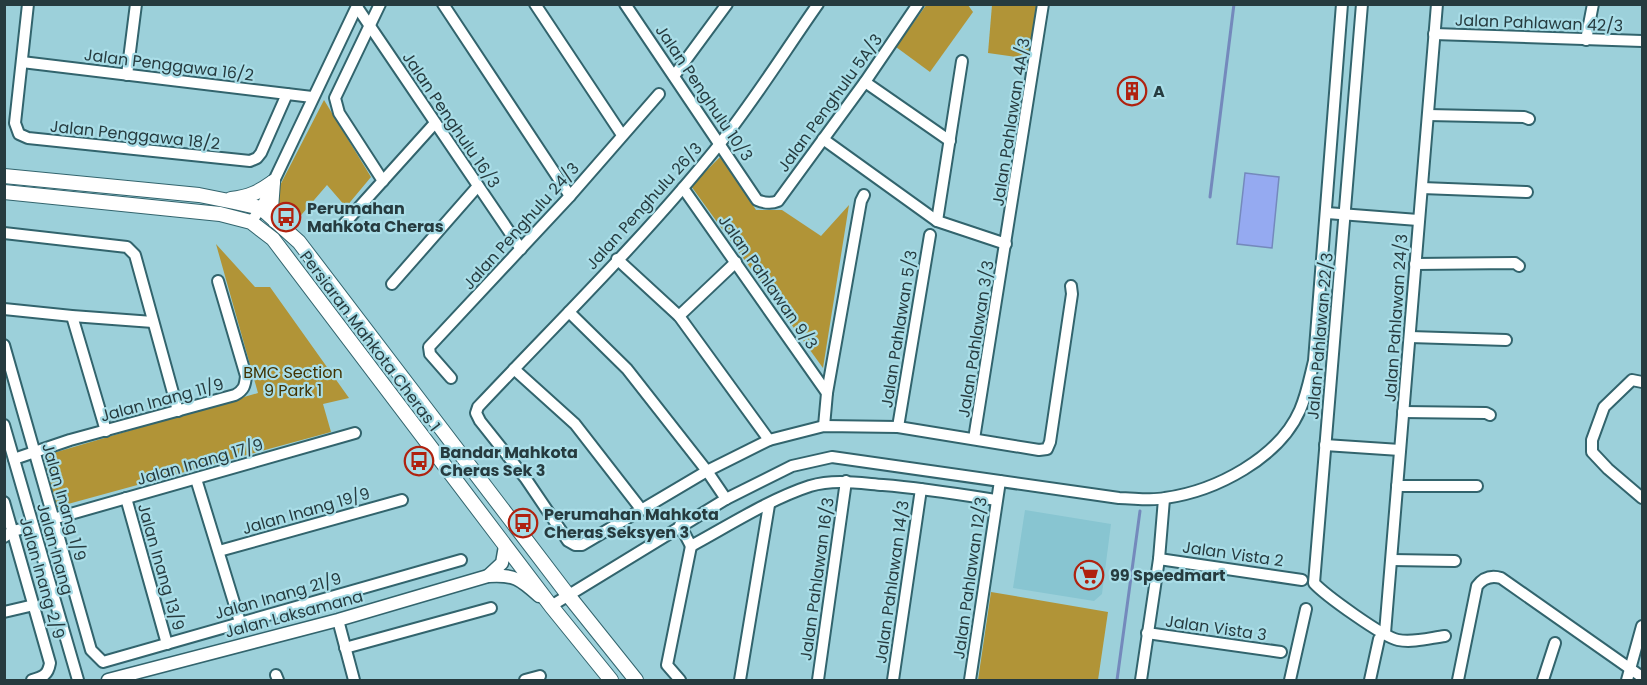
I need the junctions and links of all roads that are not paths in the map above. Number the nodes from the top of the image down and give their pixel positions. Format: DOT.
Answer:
graph roads {
  1 [pos="28,4"];
  2 [pos="136,4"];
  3 [pos="380,4"];
  4 [pos="443,4"];
  5 [pos="535,4"];
  6 [pos="626,4"];
  7 [pos="727,4"];
  8 [pos="818,4"];
  9 [pos="918,4"];
  10 [pos="1044,4"];
  11 [pos="1342,4"];
  12 [pos="1362,4"];
  13 [pos="1437,4"];
  14 [pos="1593,4"];
  15 [pos="358,6"];
  16 [pos="370,26"];
  17 [pos="1434,34"];
  18 [pos="1586,40"];
  19 [pos="1642,41"];
  20 [pos="962,61"];
  21 [pos="22,62"];
  22 [pos="127,75"];
  23 [pos="674,76"];
  24 [pos="865,82"];
  25 [pos="287,94"];
  26 [pos="659,94"];
  27 [pos="312,97"];
  28 [pos="1428,115"];
  29 [pos="1529,119"];
  30 [pos="435,123"];
  31 [pos="622,135"];
  32 [pos="823,139"];
  33 [pos="950,141"];
  34 [pos="720,143"];
  35 [pos="4,176"];
  36 [pos="383,181"];
  37 [pos="273,182"];
  38 [pos="478,186"];
  39 [pos="683,188"];
  40 [pos="1422,188"];
  41 [pos="4,192"];
  42 [pos="1527,192"];
  43 [pos="864,195"];
  44 [pos="570,196"];
  45 [pos="224,200"];
  46 [pos="757,200"];
  47 [pos="261,208"];
  48 [pos="1327,213"];
  49 [pos="1345,215"];
  50 [pos="1418,220"];
  51 [pos="276,221"];
  52 [pos="937,221"];
  53 [pos="251,222"];
  54 [pos="344,224"];
  55 [pos="6,233"];
  56 [pos="930,236"];
  57 [pos="1006,244"];
  58 [pos="521,249"];
  59 [pos="617,259"];
  60 [pos="736,262"];
  61 [pos="1415,264"];
  62 [pos="1519,266"];
  63 [pos="218,281"];
  64 [pos="392,284"];
  65 [pos="1071,286"];
  66 [pos="4,309"];
  67 [pos="569,312"];
  68 [pos="72,316"];
  69 [pos="679,316"];
  70 [pos="153,322"];
  71 [pos="1410,337"];
  72 [pos="1506,340"];
  73 [pos="4,345"];
  74 [pos="514,369"];
  75 [pos="451,378"];
  76 [pos="1637,381"];
  77 [pos="827,393"];
  78 [pos="178,411"];
  79 [pos="1403,412"];
  80 [pos="1490,415"];
  81 [pos="4,425"];
  82 [pos="824,426"];
  83 [pos="898,427"];
  84 [pos="106,431"];
  85 [pos="355,433"];
  86 [pos="974,438"];
  87 [pos="770,440"];
  88 [pos="1325,445"];
  89 [pos="1400,450"];
  90 [pos="34,452"];
  91 [pos="14,459"];
  92 [pos="707,471"];
  93 [pos="196,479"];
  94 [pos="846,481"];
  95 [pos="1000,481"];
  96 [pos="1398,486"];
  97 [pos="1477,486"];
  98 [pos="921,489"];
  99 [pos="126,498"];
  100 [pos="1642,498"];
  101 [pos="726,499"];
  102 [pos="1164,499"];
  103 [pos="402,500"];
  104 [pos="996,500"];
  105 [pos="4,502"];
  106 [pos="769,505"];
  107 [pos="641,509"];
  108 [pos="53,519"];
  109 [pos="680,525"];
  110 [pos="34,530"];
  111 [pos="10,536"];
  112 [pos="505,546"];
  113 [pos="691,546"];
  114 [pos="219,551"];
  115 [pos="1159,559"];
  116 [pos="461,560"];
  117 [pos="1392,560"];
  118 [pos="1455,561"];
  119 [pos="488,576"];
  120 [pos="1302,580"];
  121 [pos="568,595"];
  122 [pos="34,605"];
  123 [pos="551,606"];
  124 [pos="492,608"];
  125 [pos="1306,609"];
  126 [pos="4,612"];
  127 [pos="338,620"];
  128 [pos="240,622"];
  129 [pos="1642,626"];
  130 [pos="1147,633"];
  131 [pos="1382,636"];
  132 [pos="1445,636"];
  133 [pos="1555,643"];
  134 [pos="167,644"];
  135 [pos="345,648"];
  136 [pos="1281,652"];
  137 [pos="103,662"];
  138 [pos="1631,669"];
  139 [pos="540,676"];
  140 [pos="1642,677"];
  141 [pos="32,681"];
  142 [pos="78,681"];
  143 [pos="108,681"];
  144 [pos="354,681"];
  145 [pos="525,681"];
  146 [pos="611,681"];
  147 [pos="636,681"];
  148 [pos="680,681"];
  149 [pos="740,681"];
  150 [pos="818,681"];
  151 [pos="893,681"];
  152 [pos="969,681"];
  153 [pos="1141,681"];
  154 [pos="1290,681"];
  155 [pos="1370,681"];
  156 [pos="1458,681"];
  157 [pos="1543,681"];
  158 [pos="1627,681"];
  1 -- 21 [label="street"];
  2 -- 22 [label="street"];
  3 -- 16 [label="street"];
  4 -- 44 [label="street"];
  5 -- 31 [label="street"];
  6 -- 23 [label="street, Jalan Penghulu 10/3"];
  7 -- 23 [label="street"];
  8 -- 34 [label="street, Jalan Penghulu 26/3"];
  9 -- 24 [label="street, Jalan Penghulu 5A/3"];
  10 -- 57 [label="street, Jalan Pahlawan 4A/3"];
  11 -- 48 [label="street"];
  12 -- 49 [label="street, Jalan Pahlawan 22/3"];
  13 -- 17 [label="street, Jalan Pahlawan 24/3"];
  14 -- 18 [label="street"];
  15 -- 16 [label="street, Jalan Penghulu 16/3"];
  15 -- 27 [label="street"];
  16 -- 30 [label="street, Jalan Penghulu 16/3"];
  16 -- 36 [label="street"];
  17 -- 18 [label="street, Jalan Pahlawan 42/3"];
  17 -- 28 [label="street, Jalan Pahlawan 24/3"];
  18 -- 19 [label="street, Jalan Pahlawan 42/3"];
  20 -- 33 [label="street"];
  21 -- 22 [label="street, Jalan Penggawa 16/2"];
  21 -- 25 [label="street, Jalan Penggawa 18/2"];
  22 -- 25 [label="street, Jalan Penggawa 16/2"];
  23 -- 34 [label="street, Jalan Penghulu 10/3"];
  24 -- 32 [label="street, Jalan Penghulu 5A/3"];
  24 -- 33 [label="street"];
  25 -- 27 [label="street, Jalan Penggawa 16/2"];
  26 -- 31 [label="street, Jalan Penghulu 24/3"];
  27 -- 37 [label="street"];
  28 -- 29 [label="street"];
  28 -- 40 [label="street, Jalan Pahlawan 24/3"];
  30 -- 36 [label="street"];
  30 -- 38 [label="street, Jalan Penghulu 16/3"];
  31 -- 44 [label="street, Jalan Penghulu 24/3"];
  32 -- 46 [label="street, Jalan Penghulu 5A/3"];
  32 -- 52 [label="street"];
  33 -- 52 [label="street"];
  34 -- 39 [label="street, Jalan Penghulu 26/3"];
  34 -- 46 [label="street, Jalan Penghulu 10/3"];
  35 -- 45 [label="main road, Persiaran Mahkota Cheras 1"];
  36 -- 54 [label="street"];
  37 -- 45 [label="main road"];
  37 -- 47 [label="street"];
  37 -- 51 [label="main road"];
  38 -- 58 [label="street, Jalan Penghulu 16/3"];
  38 -- 64 [label="street"];
  39 -- 59 [label="street, Jalan Penghulu 26/3"];
  39 -- 60 [label="street, Jalan Pahlawan 9/3"];
  40 -- 42 [label="street"];
  40 -- 50 [label="street, Jalan Pahlawan 24/3"];
  41 -- 53 [label="main road, Persiaran Mahkota Cheras 1"];
  43 -- 77 [label="street"];
  44 -- 58 [label="street, Jalan Penghulu 24/3"];
  45 -- 47 [label="main road, Persiaran Mahkota Cheras 1"];
  47 -- 51 [label="main road, Persiaran Mahkota Cheras 1"];
  47 -- 53 [label="street"];
  48 -- 49 [label="street"];
  48 -- 102 [label="street"];
  49 -- 50 [label="street"];
  49 -- 88 [label="street, Jalan Pahlawan 22/3"];
  50 -- 61 [label="street, Jalan Pahlawan 24/3"];
  51 -- 121 [label="main road, Persiaran Mahkota Cheras 1"];
  52 -- 57 [label="street"];
  53 -- 112 [label="main road, Persiaran Mahkota Cheras 1"];
  55 -- 70 [label="street"];
  56 -- 83 [label="street, Jalan Pahlawan 5/3"];
  57 -- 86 [label="street, Jalan Pahlawan 3/3"];
  58 -- 75 [label="street, Jalan Penghulu 24/3"];
  59 -- 67 [label="street, Jalan Penghulu 26/3"];
  59 -- 69 [label="street"];
  60 -- 69 [label="street"];
  60 -- 77 [label="street, Jalan Pahlawan 9/3"];
  61 -- 62 [label="street"];
  61 -- 71 [label="street, Jalan Pahlawan 24/3"];
  63 -- 78 [label="street, Jalan Inang 11/9"];
  65 -- 86 [label="street"];
  66 -- 68 [label="street"];
  67 -- 74 [label="street, Jalan Penghulu 26/3"];
  67 -- 92 [label="street"];
  68 -- 70 [label="street"];
  68 -- 84 [label="street"];
  69 -- 87 [label="street"];
  70 -- 78 [label="street"];
  71 -- 72 [label="street"];
  71 -- 79 [label="street, Jalan Pahlawan 24/3"];
  73 -- 90 [label="street, Jalan Inang 1/9"];
  74 -- 107 [label="street"];
  74 -- 107 [label="street, Jalan Penghulu 26/3"];
  76 -- 100 [label="street"];
  77 -- 82 [label="street"];
  78 -- 84 [label="street, Jalan Inang 11/9"];
  79 -- 80 [label="street"];
  79 -- 89 [label="street, Jalan Pahlawan 24/3"];
  81 -- 91 [label="street, Jalan Inang"];
  82 -- 83 [label="street"];
  82 -- 87 [label="street"];
  83 -- 86 [label="street"];
  84 -- 90 [label="street, Jalan Inang 11/9"];
  85 -- 93 [label="street, Jalan Inang 17/9"];
  87 -- 92 [label="street"];
  88 -- 89 [label="street"];
  88 -- 131 [label="street, Jalan Pahlawan 22/3"];
  89 -- 96 [label="street, Jalan Pahlawan 24/3"];
  90 -- 91 [label="street, Jalan Inang 11/9"];
  90 -- 108 [label="street, Jalan Inang 1/9"];
  91 -- 110 [label="street, Jalan Inang"];
  92 -- 101 [label="street"];
  92 -- 107 [label="street"];
  93 -- 99 [label="street, Jalan Inang 17/9"];
  93 -- 114 [label="street"];
  94 -- 98 [label="street"];
  94 -- 106 [label="street"];
  94 -- 150 [label="street, Jalan Pahlawan 16/3"];
  95 -- 101 [label="street"];
  95 -- 102 [label="street"];
  95 -- 104 [label="street, Jalan Pahlawan 12/3"];
  96 -- 97 [label="street"];
  96 -- 117 [label="street, Jalan Pahlawan 24/3"];
  98 -- 104 [label="street"];
  98 -- 151 [label="street, Jalan Pahlawan 14/3"];
  99 -- 108 [label="street, Jalan Inang 17/9"];
  99 -- 134 [label="street, Jalan Inang 13/9"];
  101 -- 109 [label="street"];
  102 -- 115 [label="street"];
  103 -- 114 [label="street, Jalan Inang 19/9"];
  104 -- 152 [label="street, Jalan Pahlawan 12/3"];
  105 -- 111 [label="street, Jalan Inang 2/9"];
  106 -- 113 [label="street"];
  106 -- 149 [label="street"];
  108 -- 137 [label="street, Jalan Inang 1/9"];
  109 -- 113 [label="street"];
  109 -- 121 [label="street"];
  110 -- 111 [label="street"];
  110 -- 142 [label="street, Jalan Inang"];
  111 -- 122 [label="street, Jalan Inang 2/9"];
  112 -- 119 [label="street"];
  112 -- 123 [label="main road, Persiaran Mahkota Cheras 1"];
  113 -- 148 [label="street"];
  114 -- 128 [label="street"];
  115 -- 120 [label="street, Jalan Vista 2"];
  115 -- 130 [label="street"];
  116 -- 128 [label="street, Jalan Inang 21/9"];
  117 -- 118 [label="street"];
  117 -- 131 [label="street, Jalan Pahlawan 24/3"];
  119 -- 123 [label="street, Jalan Laksamana"];
  119 -- 127 [label="street, Jalan Laksamana"];
  121 -- 123 [label="street"];
  121 -- 147 [label="main road, Persiaran Mahkota Cheras 1"];
  122 -- 126 [label="street"];
  122 -- 141 [label="street, Jalan Inang 2/9"];
  123 -- 146 [label="main road, Persiaran Mahkota Cheras 1"];
  124 -- 135 [label="street"];
  125 -- 154 [label="street"];
  127 -- 135 [label="street"];
  127 -- 143 [label="street, Jalan Laksamana"];
  128 -- 134 [label="street, Jalan Inang 21/9"];
  129 -- 138 [label="street"];
  130 -- 136 [label="street, Jalan Vista 3"];
  130 -- 153 [label="street"];
  131 -- 132 [label="street"];
  131 -- 155 [label="street, Jalan Pahlawan 24/3"];
  133 -- 157 [label="street"];
  134 -- 137 [label="street, Jalan Inang 21/9"];
  135 -- 144 [label="street"];
  138 -- 140 [label="street"];
  138 -- 156 [label="street"];
  138 -- 158 [label="street"];
  139 -- 145 [label="street"];
}
